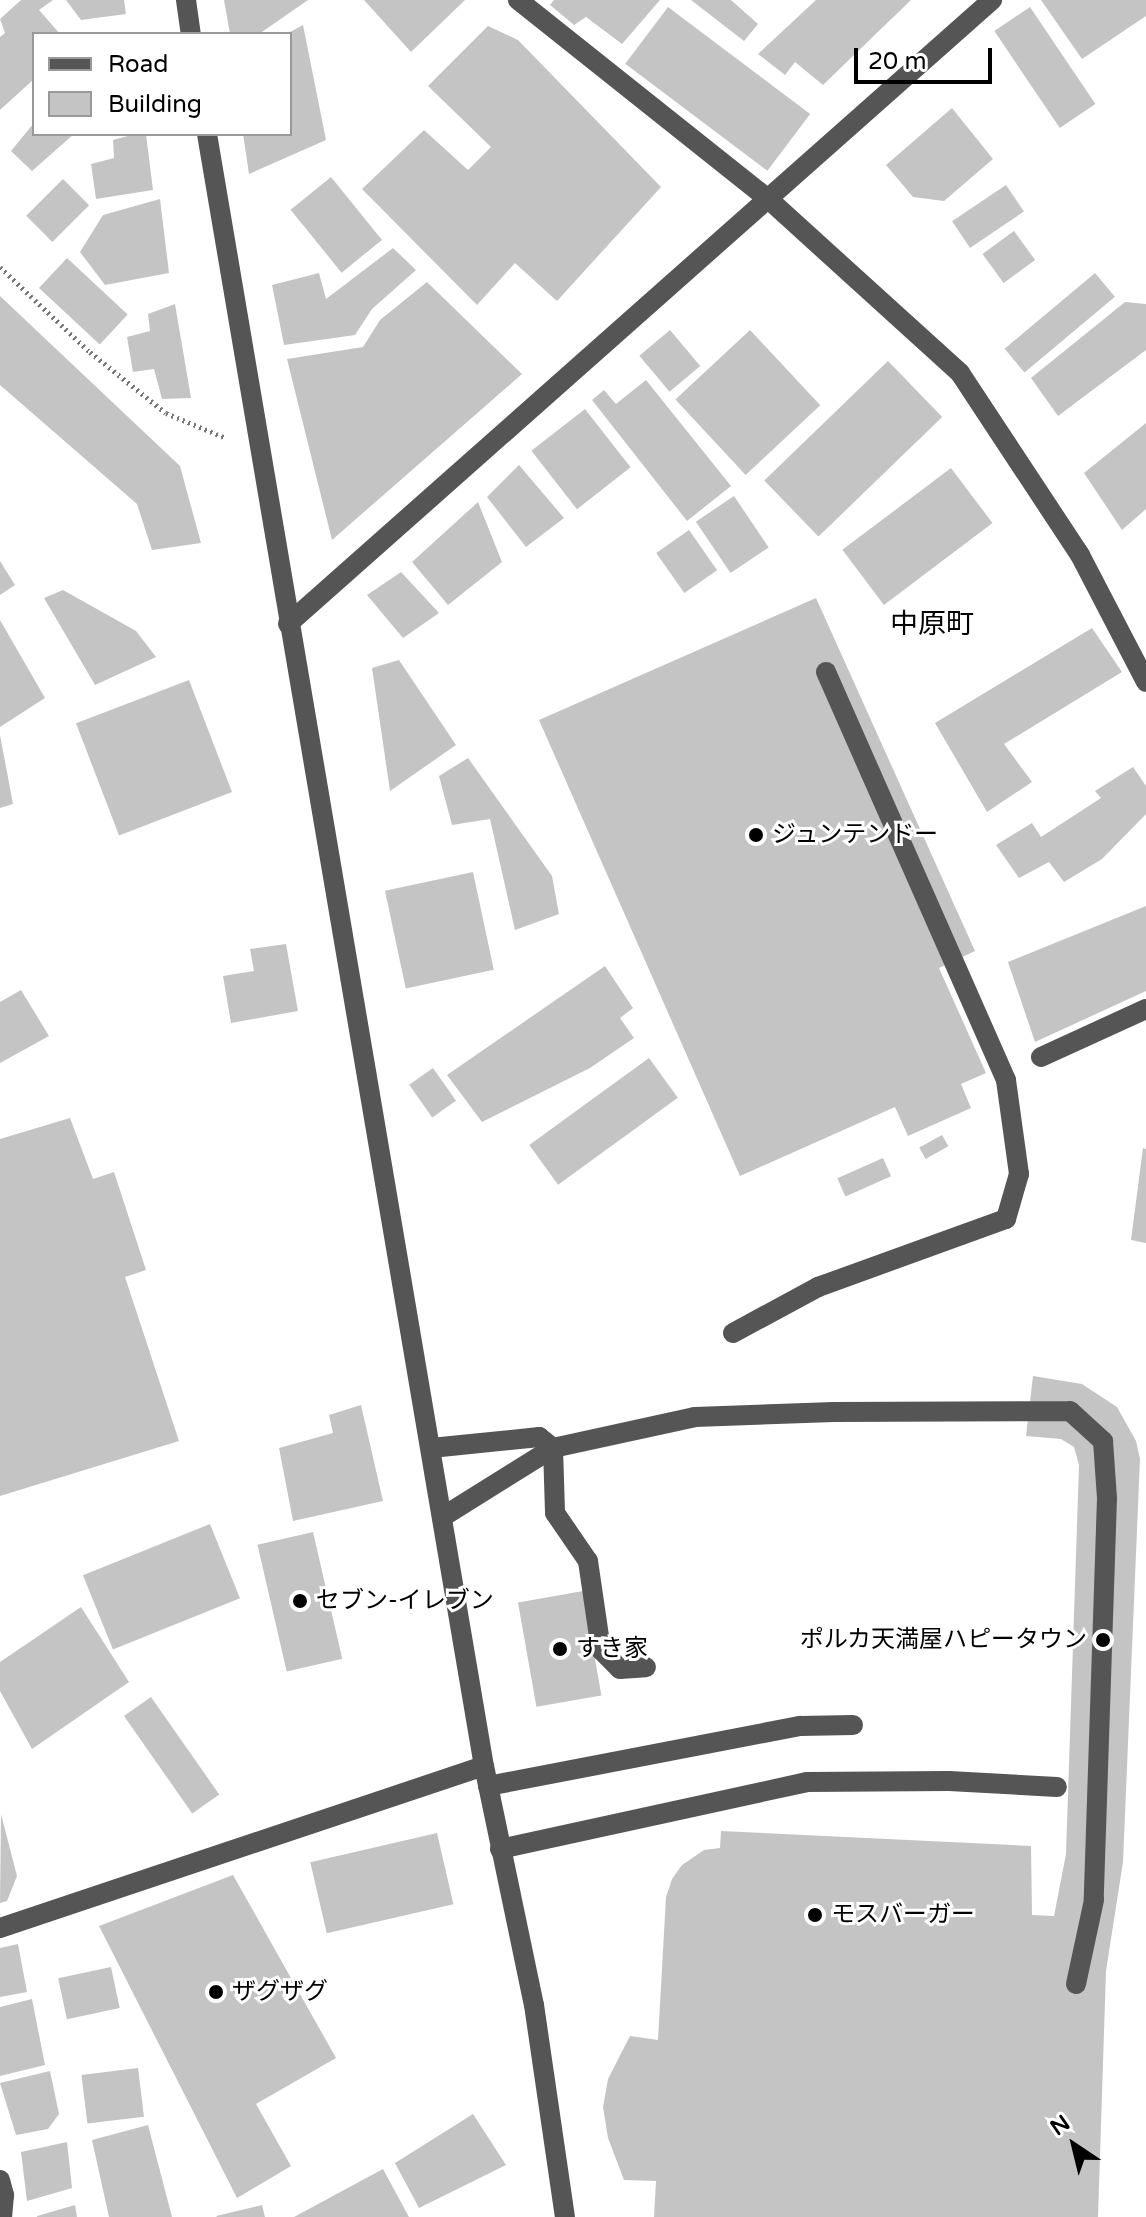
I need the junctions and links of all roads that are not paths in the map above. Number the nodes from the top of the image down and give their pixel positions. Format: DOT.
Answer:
graph roads {
  1 [pos="186,0"];
  2 [pos="518,0"];
  3 [pos="992,0"];
  4 [pos="191,32"];
  5 [pos="207,136"];
  6 [pos="766,197"];
  7 [pos="288,624"];
  8 [pos="826,672"];
  9 [pos="1146,682"];
  10 [pos="1146,1009"];
  11 [pos="1041,1057"];
  12 [pos="733,1333"];
  13 [pos="431,1448"];
  14 [pos="553,1448"];
  15 [pos="444,1516"];
  16 [pos="588,1561"];
  17 [pos="609,1572"];
  18 [pos="646,1667"];
  19 [pos="853,1725"];
  20 [pos="486,1776"];
  21 [pos="1057,1787"];
  22 [pos="500,1849"];
  23 [pos="0,1928"];
  24 [pos="1076,1984"];
  25 [pos="0,2180"];
  26 [pos="2,2217"];
  27 [pos="565,2217"];
  1 -- 4 [label="street"];
  2 -- 6 [label="street"];
  3 -- 6 [label="street"];
  5 -- 7 [label="street"];
  6 -- 7 [label="street"];
  6 -- 9 [label="street"];
  7 -- 13 [label="street"];
  8 -- 12 [label="street"];
  10 -- 11 [label="street"];
  13 -- 14 [label="street"];
  13 -- 15 [label="street"];
  14 -- 15 [label="street"];
  14 -- 16 [label="street"];
  14 -- 24 [label="street"];
  15 -- 20 [label="street"];
  16 -- 17 [label="street"];
  16 -- 18 [label="street"];
  19 -- 20 [label="street"];
  20 -- 22 [label="street"];
  20 -- 23 [label="street"];
  21 -- 22 [label="street"];
  22 -- 27 [label="street"];
  25 -- 26 [label="street"];
}
